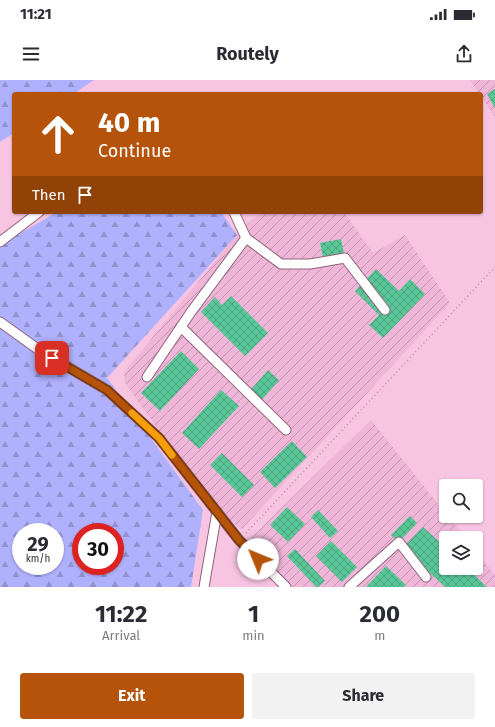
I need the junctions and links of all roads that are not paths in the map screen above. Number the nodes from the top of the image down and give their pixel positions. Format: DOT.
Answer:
graph roads {
  1 [pos="35,214"];
  2 [pos="235,214"];
  3 [pos="246,238"];
  4 [pos="0,242"];
  5 [pos="385,310"];
  6 [pos="0,322"];
  7 [pos="181,327"];
  8 [pos="147,377"];
  9 [pos="286,430"];
  10 [pos="217,512"];
  11 [pos="426,577"];
  12 [pos="204,587"];
  13 [pos="286,587"];
  14 [pos="349,587"];
  1 -- 4 [label="street"];
  2 -- 3 [label="street"];
  3 -- 5 [label="street"];
  3 -- 7 [label="street"];
  6 -- 10 [label="street"];
  7 -- 8 [label="street"];
  7 -- 9 [label="street"];
  10 -- 12 [label="street"];
  10 -- 13 [label="street"];
  11 -- 14 [label="street"];
}
